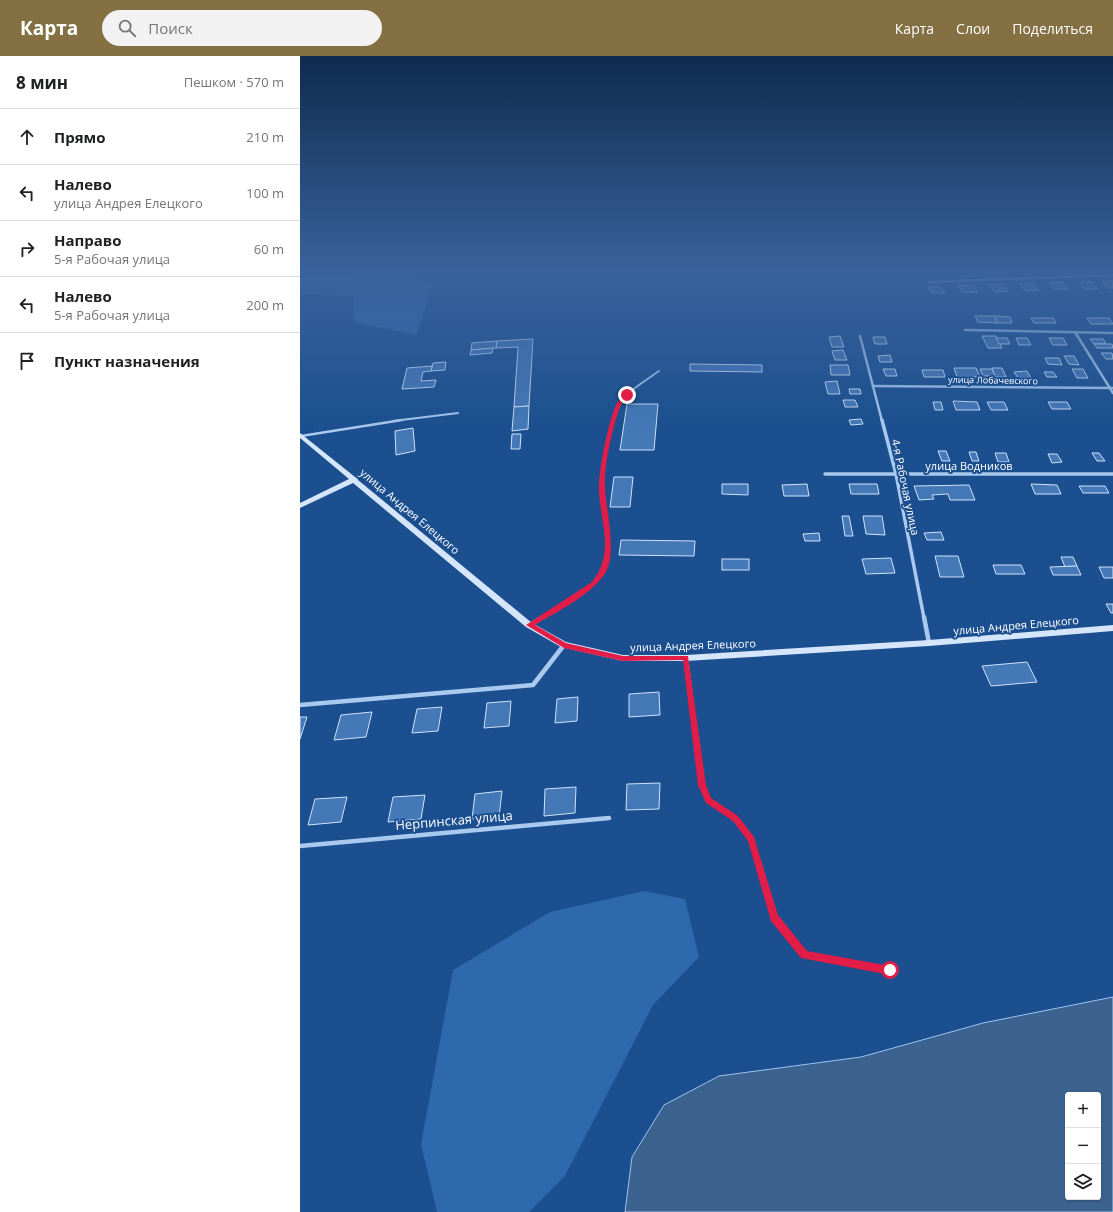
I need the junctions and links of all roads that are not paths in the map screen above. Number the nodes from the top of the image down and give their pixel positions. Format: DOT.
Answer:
graph roads {
  1 [pos="966,330"];
  2 [pos="1075,332"];
  3 [pos="1113,333"];
  4 [pos="860,336"];
  5 [pos="659,371"];
  6 [pos="873,386"];
  7 [pos="1112,388"];
  8 [pos="1113,393"];
  9 [pos="458,413"];
  10 [pos="301,435"];
  11 [pos="825,474"];
  12 [pos="896,474"];
  13 [pos="1113,474"];
  14 [pos="355,479"];
  15 [pos="300,506"];
  16 [pos="529,625"];
  17 [pos="1113,628"];
  18 [pos="929,643"];
  19 [pos="564,645"];
  20 [pos="686,658"];
  21 [pos="300,705"];
  22 [pos="609,818"];
  23 [pos="300,846"];
  24 [pos="890,970"];
  1 -- 2 [label="street"];
  2 -- 3 [label="street"];
  2 -- 7 [label="street"];
  4 -- 6 [label="street, 4-я Рабочая улица"];
  5 -- 16 [label="lane"];
  6 -- 7 [label="street, улица Лобачевского"];
  6 -- 12 [label="street, 4-я Рабочая улица"];
  7 -- 8 [label="street"];
  9 -- 10 [label="lane"];
  10 -- 14 [label="main road, улица Андрея Елецкого"];
  11 -- 12 [label="street, улица Водников"];
  12 -- 13 [label="street, улица Водников"];
  12 -- 18 [label="street, 4-я Рабочая улица"];
  14 -- 15 [label="main road"];
  14 -- 16 [label="main road, улица Андрея Елецкого"];
  16 -- 19 [label="main road, улица Андрея Елецкого"];
  17 -- 18 [label="main road, улица Андрея Елецкого"];
  18 -- 20 [label="main road, улица Андрея Елецкого"];
  19 -- 20 [label="main road, улица Андрея Елецкого"];
  19 -- 21 [label="street"];
  20 -- 24 [label="street"];
  22 -- 23 [label="street, Нерпинская улица"];
}
